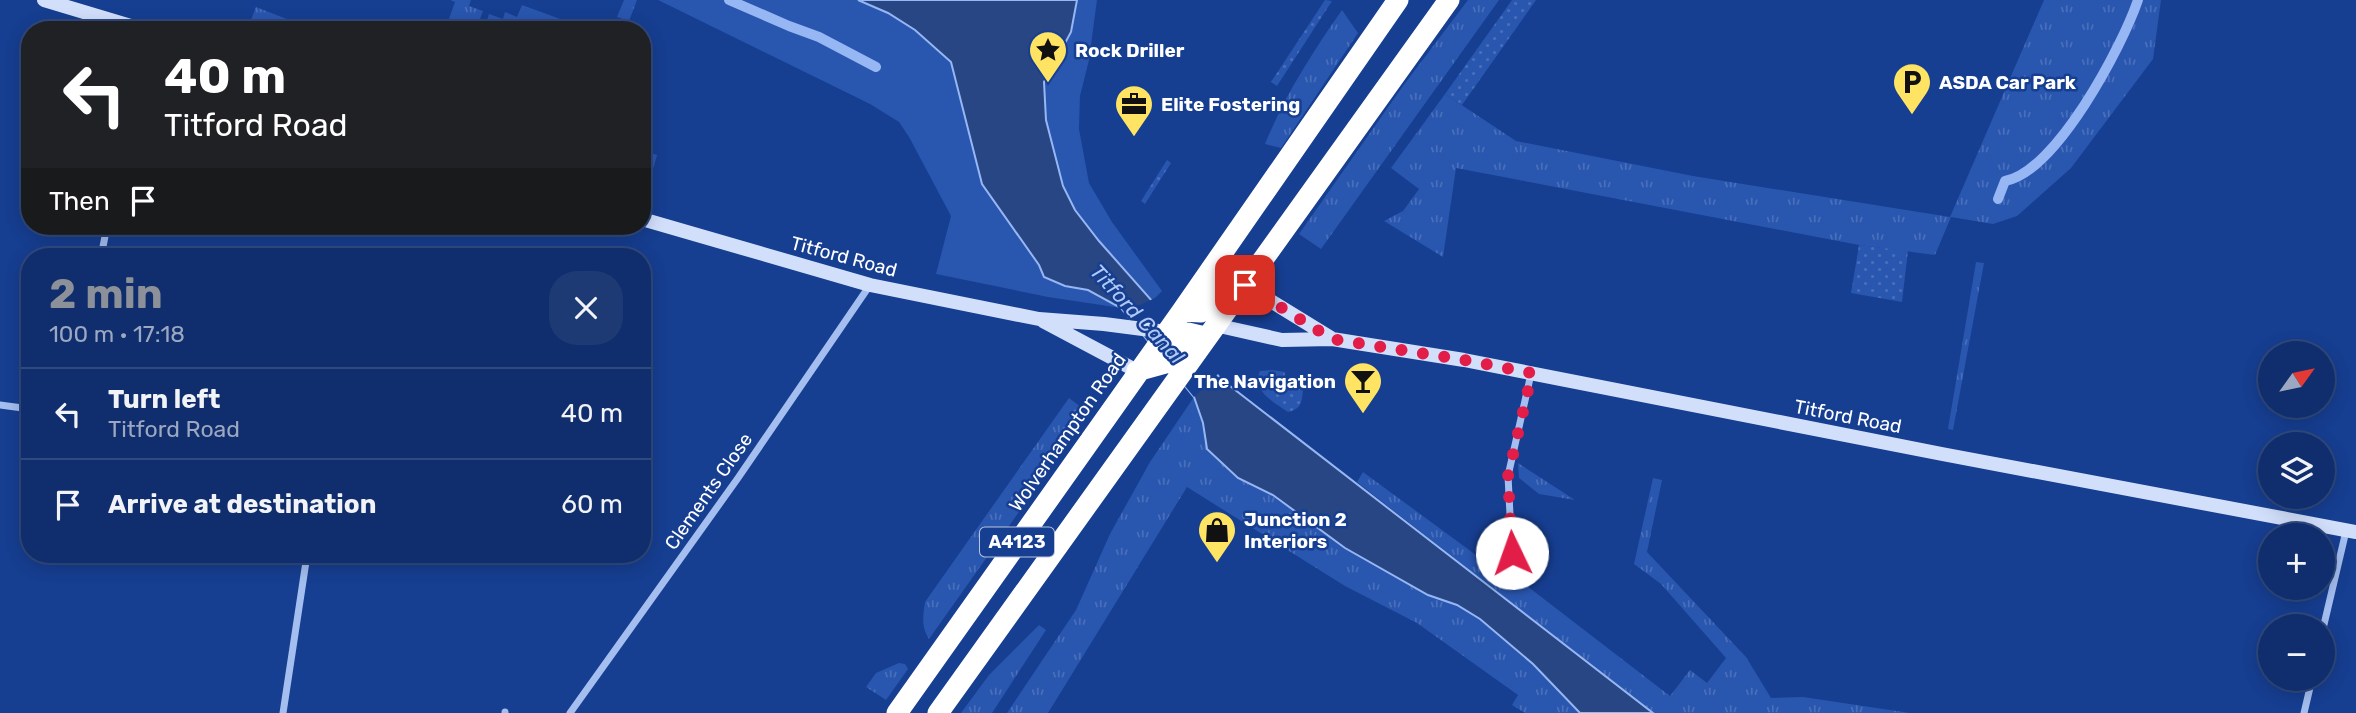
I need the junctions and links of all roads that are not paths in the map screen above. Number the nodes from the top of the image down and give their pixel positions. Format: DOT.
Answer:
graph roads {
  1 [pos="44,0"];
  2 [pos="1398,0"];
  3 [pos="1449,0"];
  4 [pos="114,21"];
  5 [pos="651,222"];
  6 [pos="1207,275"];
  7 [pos="870,285"];
  8 [pos="1245,285"];
  9 [pos="1211,299"];
  10 [pos="1182,311"];
  11 [pos="1038,319"];
  12 [pos="1210,331"];
  13 [pos="1332,339"];
  14 [pos="1167,355"];
  15 [pos="1137,371"];
  16 [pos="1532,373"];
  17 [pos="0,405"];
  18 [pos="21,408"];
  19 [pos="2351,531"];
  20 [pos="1512,553"];
  21 [pos="306,563"];
  22 [pos="2327,614"];
  23 [pos="2309,691"];
  24 [pos="283,713"];
  25 [pos="569,713"];
  26 [pos="897,713"];
  27 [pos="938,713"];
  28 [pos="2304,713"];
  1 -- 4 [label="street"];
  2 -- 6 [label="highway, A4123"];
  3 -- 8 [label="highway, A4123"];
  5 -- 7 [label="street, Titford Road"];
  6 -- 9 [label="street"];
  6 -- 10 [label="highway, A4123"];
  7 -- 11 [label="street, Titford Road"];
  7 -- 25 [label="street, Clements Close"];
  8 -- 9 [label="highway"];
  8 -- 12 [label="highway, A4123"];
  8 -- 13 [label="street, Titford Road"];
  9 -- 10 [label="highway"];
  9 -- 12 [label="street"];
  10 -- 14 [label="highway, A4123"];
  11 -- 14 [label="street, Titford Road"];
  11 -- 15 [label="street, Titford Road"];
  12 -- 13 [label="street, Titford Road"];
  12 -- 14 [label="highway, A4123"];
  13 -- 16 [label="street, Titford Road"];
  14 -- 15 [label="highway, Wolverhampton Road / A4123"];
  14 -- 27 [label="highway, A4123"];
  15 -- 26 [label="highway, Wolverhampton Road / A4123"];
  16 -- 19 [label="street, Titford Road"];
  16 -- 20 [label="street"];
  17 -- 18 [label="street"];
  19 -- 22 [label="street"];
  21 -- 24 [label="street"];
  23 -- 28 [label="street"];
}
